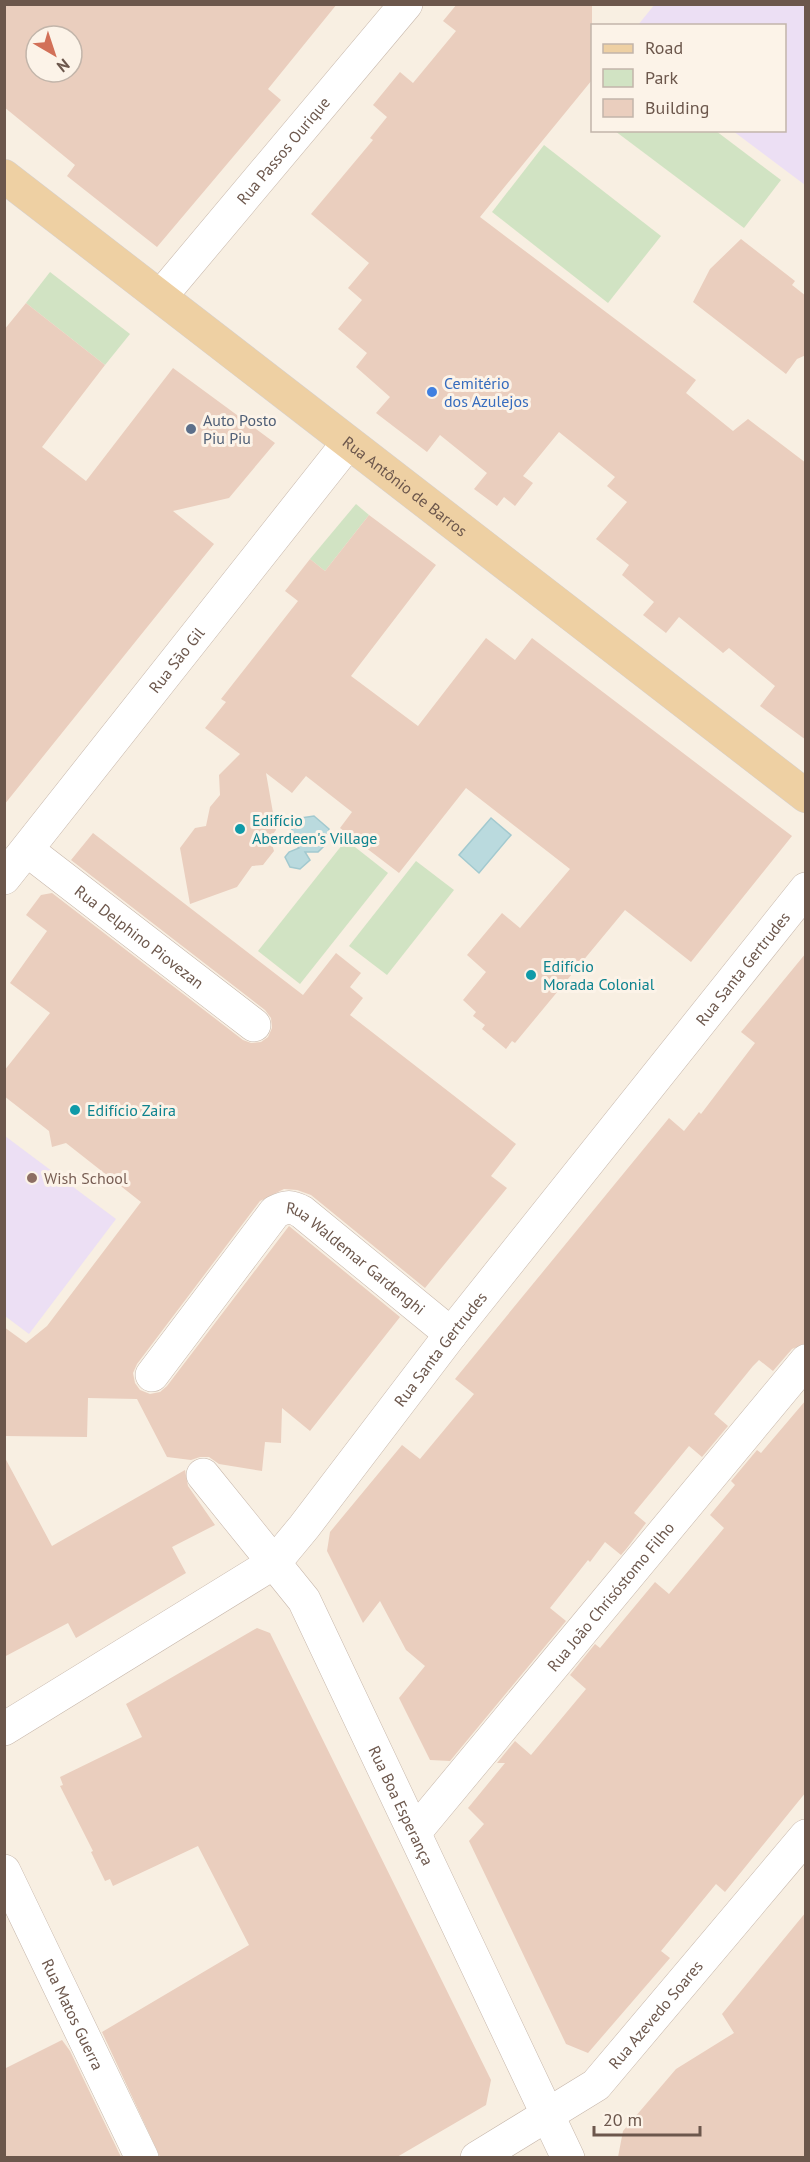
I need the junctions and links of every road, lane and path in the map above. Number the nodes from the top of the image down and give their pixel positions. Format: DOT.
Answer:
graph roads {
  1 [pos="406,4"];
  2 [pos="4,176"];
  3 [pos="161,296"];
  4 [pos="348,443"];
  5 [pos="806,796"];
  6 [pos="27,850"];
  7 [pos="4,878"];
  8 [pos="806,889"];
  9 [pos="254,1025"];
  10 [pos="451,1334"];
  11 [pos="806,1361"];
  12 [pos="152,1375"];
  13 [pos="203,1475"];
  14 [pos="275,1562"];
  15 [pos="4,1729"];
  16 [pos="415,1832"];
  17 [pos="806,1836"];
  18 [pos="4,1871"];
  19 [pos="547,2116"];
  20 [pos="142,2157"];
  21 [pos="477,2157"];
  22 [pos="568,2157"];
  1 -- 3 [label="street, Rua Passos Ourique"];
  2 -- 3 [label="main road, Rua Antônio de Barros"];
  3 -- 4 [label="main road, Rua Antônio de Barros"];
  4 -- 5 [label="main road, Rua Antônio de Barros"];
  4 -- 6 [label="street, Rua São Gil"];
  6 -- 7 [label="street, Rua São Gil"];
  6 -- 9 [label="street, Rua Delphino Piovezan"];
  8 -- 10 [label="street, Rua Santa Gertrudes"];
  10 -- 12 [label="street, Rua Waldemar Gardenghi"];
  10 -- 14 [label="street, Rua Santa Gertrudes"];
  11 -- 16 [label="street, Rua João Chrisóstomo Filho"];
  13 -- 14 [label="street, Rua Boa Esperança"];
  14 -- 15 [label="street, Rua Santa Gertrudes"];
  14 -- 16 [label="street, Rua Boa Esperança"];
  16 -- 19 [label="street, Rua Boa Esperança"];
  17 -- 19 [label="street, Rua Azevedo Soares"];
  18 -- 20 [label="street, Rua Matos Guerra"];
  19 -- 21 [label="street, Rua Azevedo Soares"];
  19 -- 22 [label="street, Rua Boa Esperança"];
}
